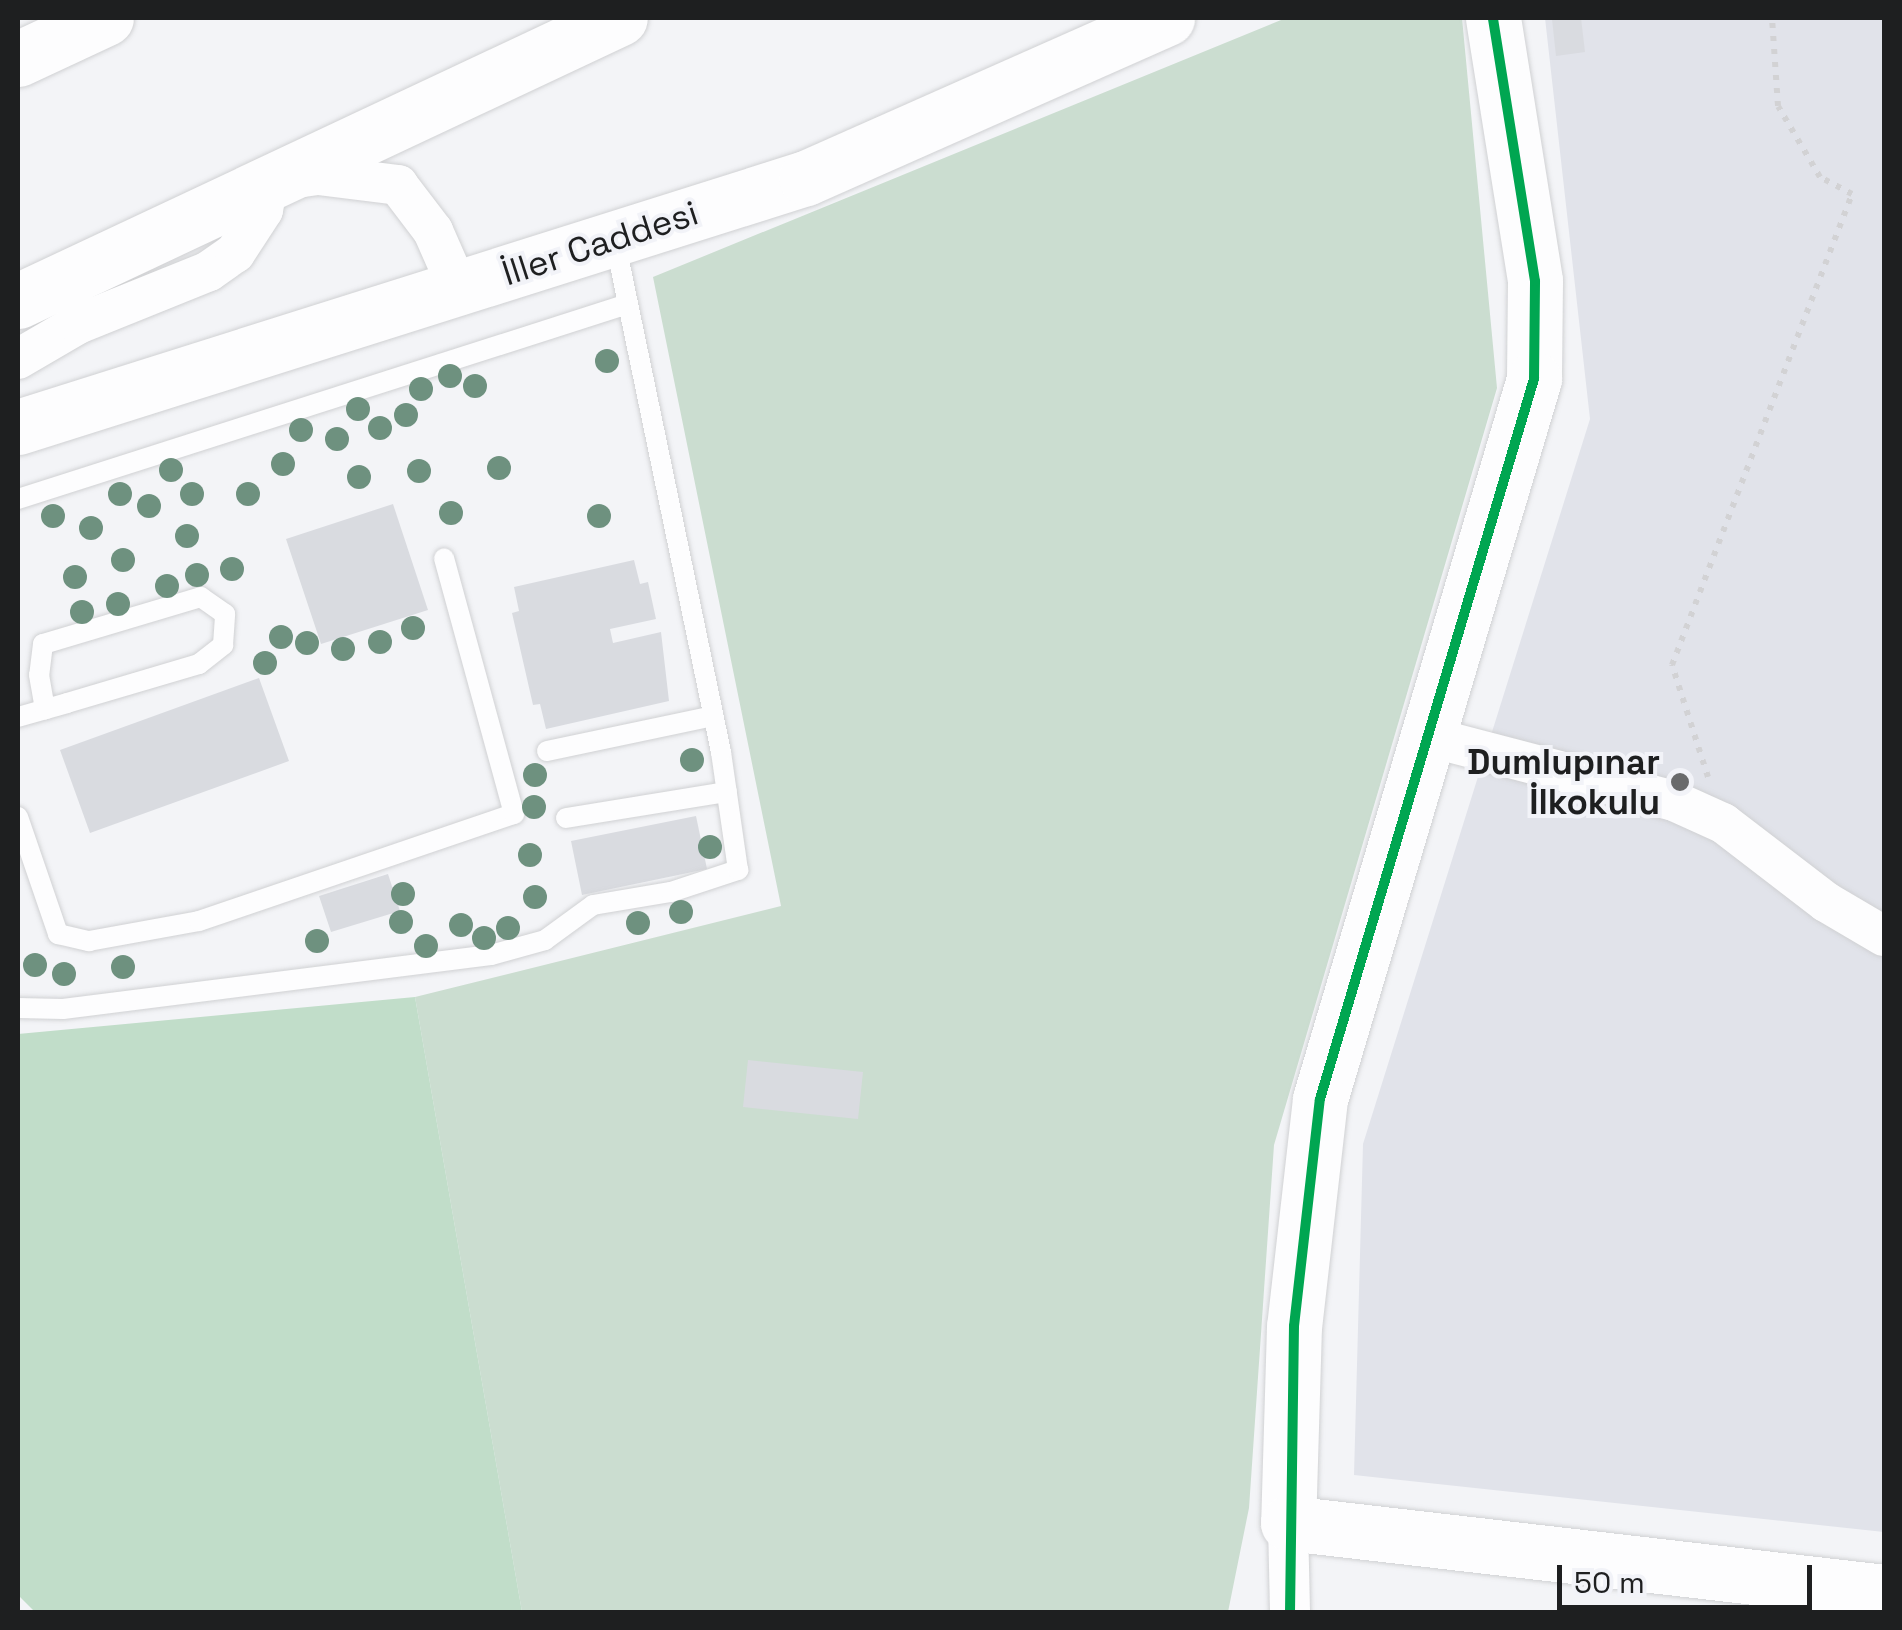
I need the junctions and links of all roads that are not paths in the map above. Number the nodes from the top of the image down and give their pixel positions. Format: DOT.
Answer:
graph roads {
  1 [pos="106,18"];
  2 [pos="1167,18"];
  3 [pos="1494,18"];
  4 [pos="598,23"];
  5 [pos="18,58"];
  6 [pos="268,182"];
  7 [pos="615,239"];
  8 [pos="458,288"];
  9 [pos="18,302"];
  10 [pos="628,304"];
  11 [pos="18,359"];
  12 [pos="18,427"];
  13 [pos="18,499"];
  14 [pos="444,558"];
  15 [pos="45,709"];
  16 [pos="713,716"];
  17 [pos="18,717"];
  18 [pos="1426,736"];
  19 [pos="548,751"];
  20 [pos="727,792"];
  21 [pos="18,817"];
  22 [pos="566,818"];
  23 [pos="1884,936"];
  24 [pos="18,1008"];
  25 [pos="1288,1522"];
  26 [pos="1884,1592"];
  27 [pos="1290,1612"];
  1 -- 5 [label="main road"];
  2 -- 7 [label="main road, İller Caddesi"];
  3 -- 18 [label="main road"];
  4 -- 6 [label="main road"];
  6 -- 8 [label="street"];
  6 -- 9 [label="main road"];
  6 -- 11 [label="street"];
  7 -- 8 [label="main road, İller Caddesi"];
  7 -- 10 [label="lane"];
  8 -- 12 [label="main road, İller Caddesi"];
  10 -- 13 [label="lane"];
  10 -- 16 [label="lane"];
  14 -- 21 [label="lane"];
  15 -- 15 [label="lane"];
  15 -- 17 [label="lane"];
  16 -- 19 [label="lane"];
  16 -- 20 [label="lane"];
  18 -- 23 [label="street"];
  18 -- 25 [label="main road"];
  20 -- 22 [label="lane"];
  20 -- 24 [label="lane"];
  25 -- 26 [label="main road"];
  25 -- 27 [label="street"];
}
